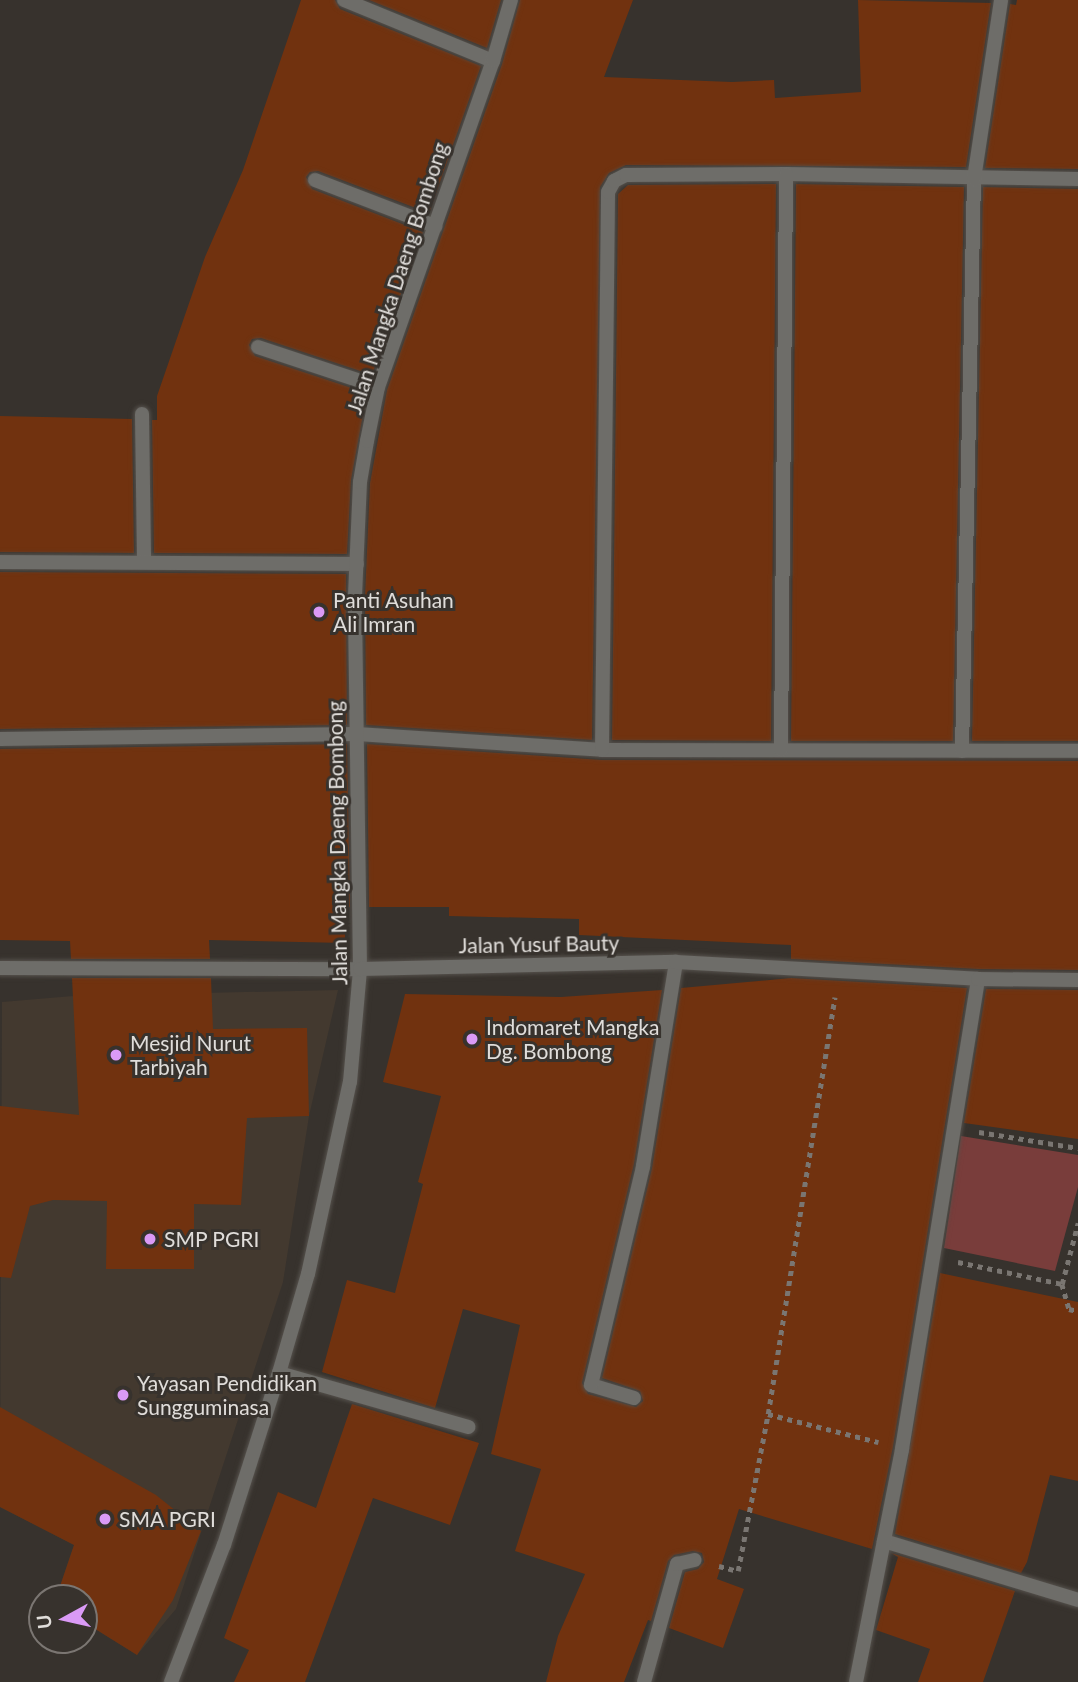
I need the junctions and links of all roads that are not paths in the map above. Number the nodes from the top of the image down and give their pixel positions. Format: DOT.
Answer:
graph roads {
  1 [pos="344,0"];
  2 [pos="511,0"];
  3 [pos="1001,0"];
  4 [pos="493,61"];
  5 [pos="786,174"];
  6 [pos="974,179"];
  7 [pos="1078,179"];
  8 [pos="315,180"];
  9 [pos="435,226"];
  10 [pos="258,347"];
  11 [pos="379,387"];
  12 [pos="142,414"];
  13 [pos="0,562"];
  14 [pos="144,562"];
  15 [pos="357,564"];
  16 [pos="357,734"];
  17 [pos="0,740"];
  18 [pos="602,750"];
  19 [pos="781,750"];
  20 [pos="962,751"];
  21 [pos="1078,751"];
  22 [pos="676,962"];
  23 [pos="0,968"];
  24 [pos="360,969"];
  25 [pos="978,979"];
  26 [pos="1078,980"];
  27 [pos="279,1373"];
  28 [pos="634,1398"];
  29 [pos="468,1427"];
  30 [pos="884,1541"];
  31 [pos="695,1560"];
  32 [pos="1078,1600"];
  33 [pos="171,1682"];
  34 [pos="644,1682"];
  35 [pos="856,1682"];
  1 -- 4 [label="street"];
  2 -- 4 [label="street, Jalan Mangka Daeng Bombong"];
  3 -- 6 [label="street"];
  4 -- 9 [label="street, Jalan Mangka Daeng Bombong"];
  5 -- 6 [label="street"];
  5 -- 18 [label="street"];
  5 -- 19 [label="street"];
  6 -- 7 [label="street"];
  6 -- 20 [label="street"];
  8 -- 9 [label="street"];
  9 -- 11 [label="street, Jalan Mangka Daeng Bombong"];
  10 -- 11 [label="street"];
  11 -- 15 [label="street, Jalan Mangka Daeng Bombong"];
  12 -- 14 [label="street"];
  13 -- 14 [label="street"];
  14 -- 15 [label="street"];
  15 -- 16 [label="street, Jalan Mangka Daeng Bombong"];
  16 -- 17 [label="street"];
  16 -- 18 [label="street"];
  16 -- 24 [label="street, Jalan Mangka Daeng Bombong"];
  18 -- 19 [label="street"];
  19 -- 20 [label="street"];
  20 -- 21 [label="street"];
  22 -- 24 [label="street, Jalan Yusuf Bauty"];
  22 -- 25 [label="street, Jalan Yusuf Bauty"];
  22 -- 28 [label="street"];
  23 -- 24 [label="street, Jalan Yusuf Bauty"];
  24 -- 27 [label="street, Jalan Mangka Daeng Bombong"];
  25 -- 26 [label="street, Jalan Yusuf Bauty"];
  25 -- 30 [label="street"];
  27 -- 29 [label="street"];
  27 -- 33 [label="street, Jalan Mangka Daeng Bombong"];
  30 -- 32 [label="street"];
  30 -- 35 [label="street"];
  31 -- 34 [label="street"];
}
